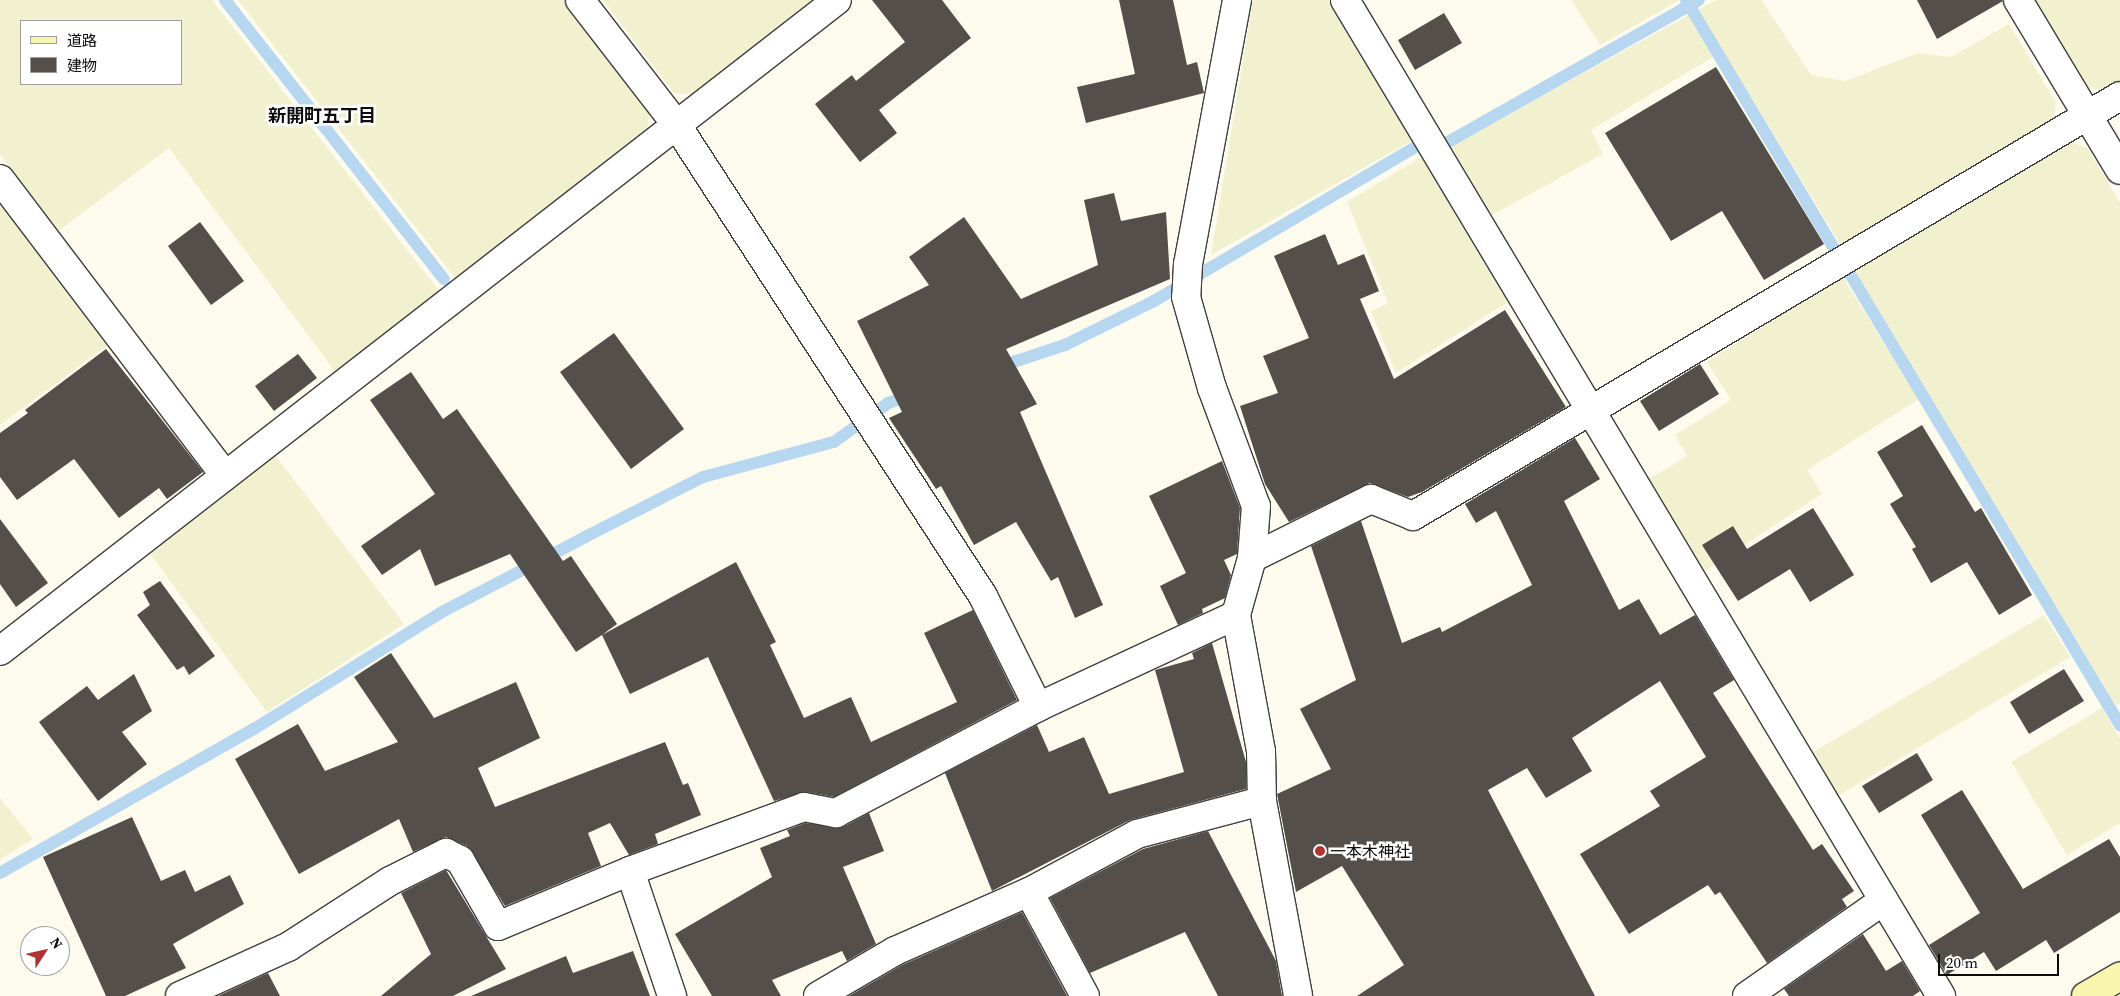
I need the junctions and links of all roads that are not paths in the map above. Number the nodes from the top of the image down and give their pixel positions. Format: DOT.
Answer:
graph roads {
  1 [pos="580,0"];
  2 [pos="837,0"];
  3 [pos="1237,0"];
  4 [pos="1346,0"];
  5 [pos="2018,0"];
  6 [pos="2120,96"];
  7 [pos="2088,116"];
  8 [pos="676,124"];
  9 [pos="2120,170"];
  10 [pos="0,179"];
  11 [pos="1592,412"];
  12 [pos="226,474"];
  13 [pos="1252,558"];
  14 [pos="1236,615"];
  15 [pos="0,651"];
  16 [pos="1038,707"];
  17 [pos="1262,801"];
  18 [pos="630,871"];
  19 [pos="1030,892"];
  20 [pos="1884,900"];
  21 [pos="2120,976"];
  22 [pos="180,996"];
  23 [pos="672,996"];
  24 [pos="818,996"];
  25 [pos="1085,996"];
  26 [pos="1298,996"];
  27 [pos="1747,996"];
  28 [pos="1941,996"];
  29 [pos="2086,996"];
  1 -- 8 [label="street"];
  2 -- 8 [label="street"];
  3 -- 13 [label="street"];
  4 -- 11 [label="street"];
  5 -- 7 [label="street"];
  6 -- 7 [label="street"];
  7 -- 9 [label="street"];
  7 -- 11 [label="street"];
  8 -- 12 [label="street"];
  8 -- 16 [label="street"];
  10 -- 12 [label="street"];
  11 -- 13 [label="street"];
  11 -- 20 [label="street"];
  12 -- 15 [label="street"];
  13 -- 14 [label="street"];
  14 -- 16 [label="street"];
  14 -- 17 [label="street"];
  16 -- 18 [label="street"];
  17 -- 19 [label="street"];
  17 -- 26 [label="street"];
  18 -- 22 [label="street"];
  18 -- 23 [label="street"];
  19 -- 24 [label="street"];
  19 -- 25 [label="street"];
  20 -- 27 [label="street"];
  20 -- 28 [label="street"];
  21 -- 29 [label="street"];
}
